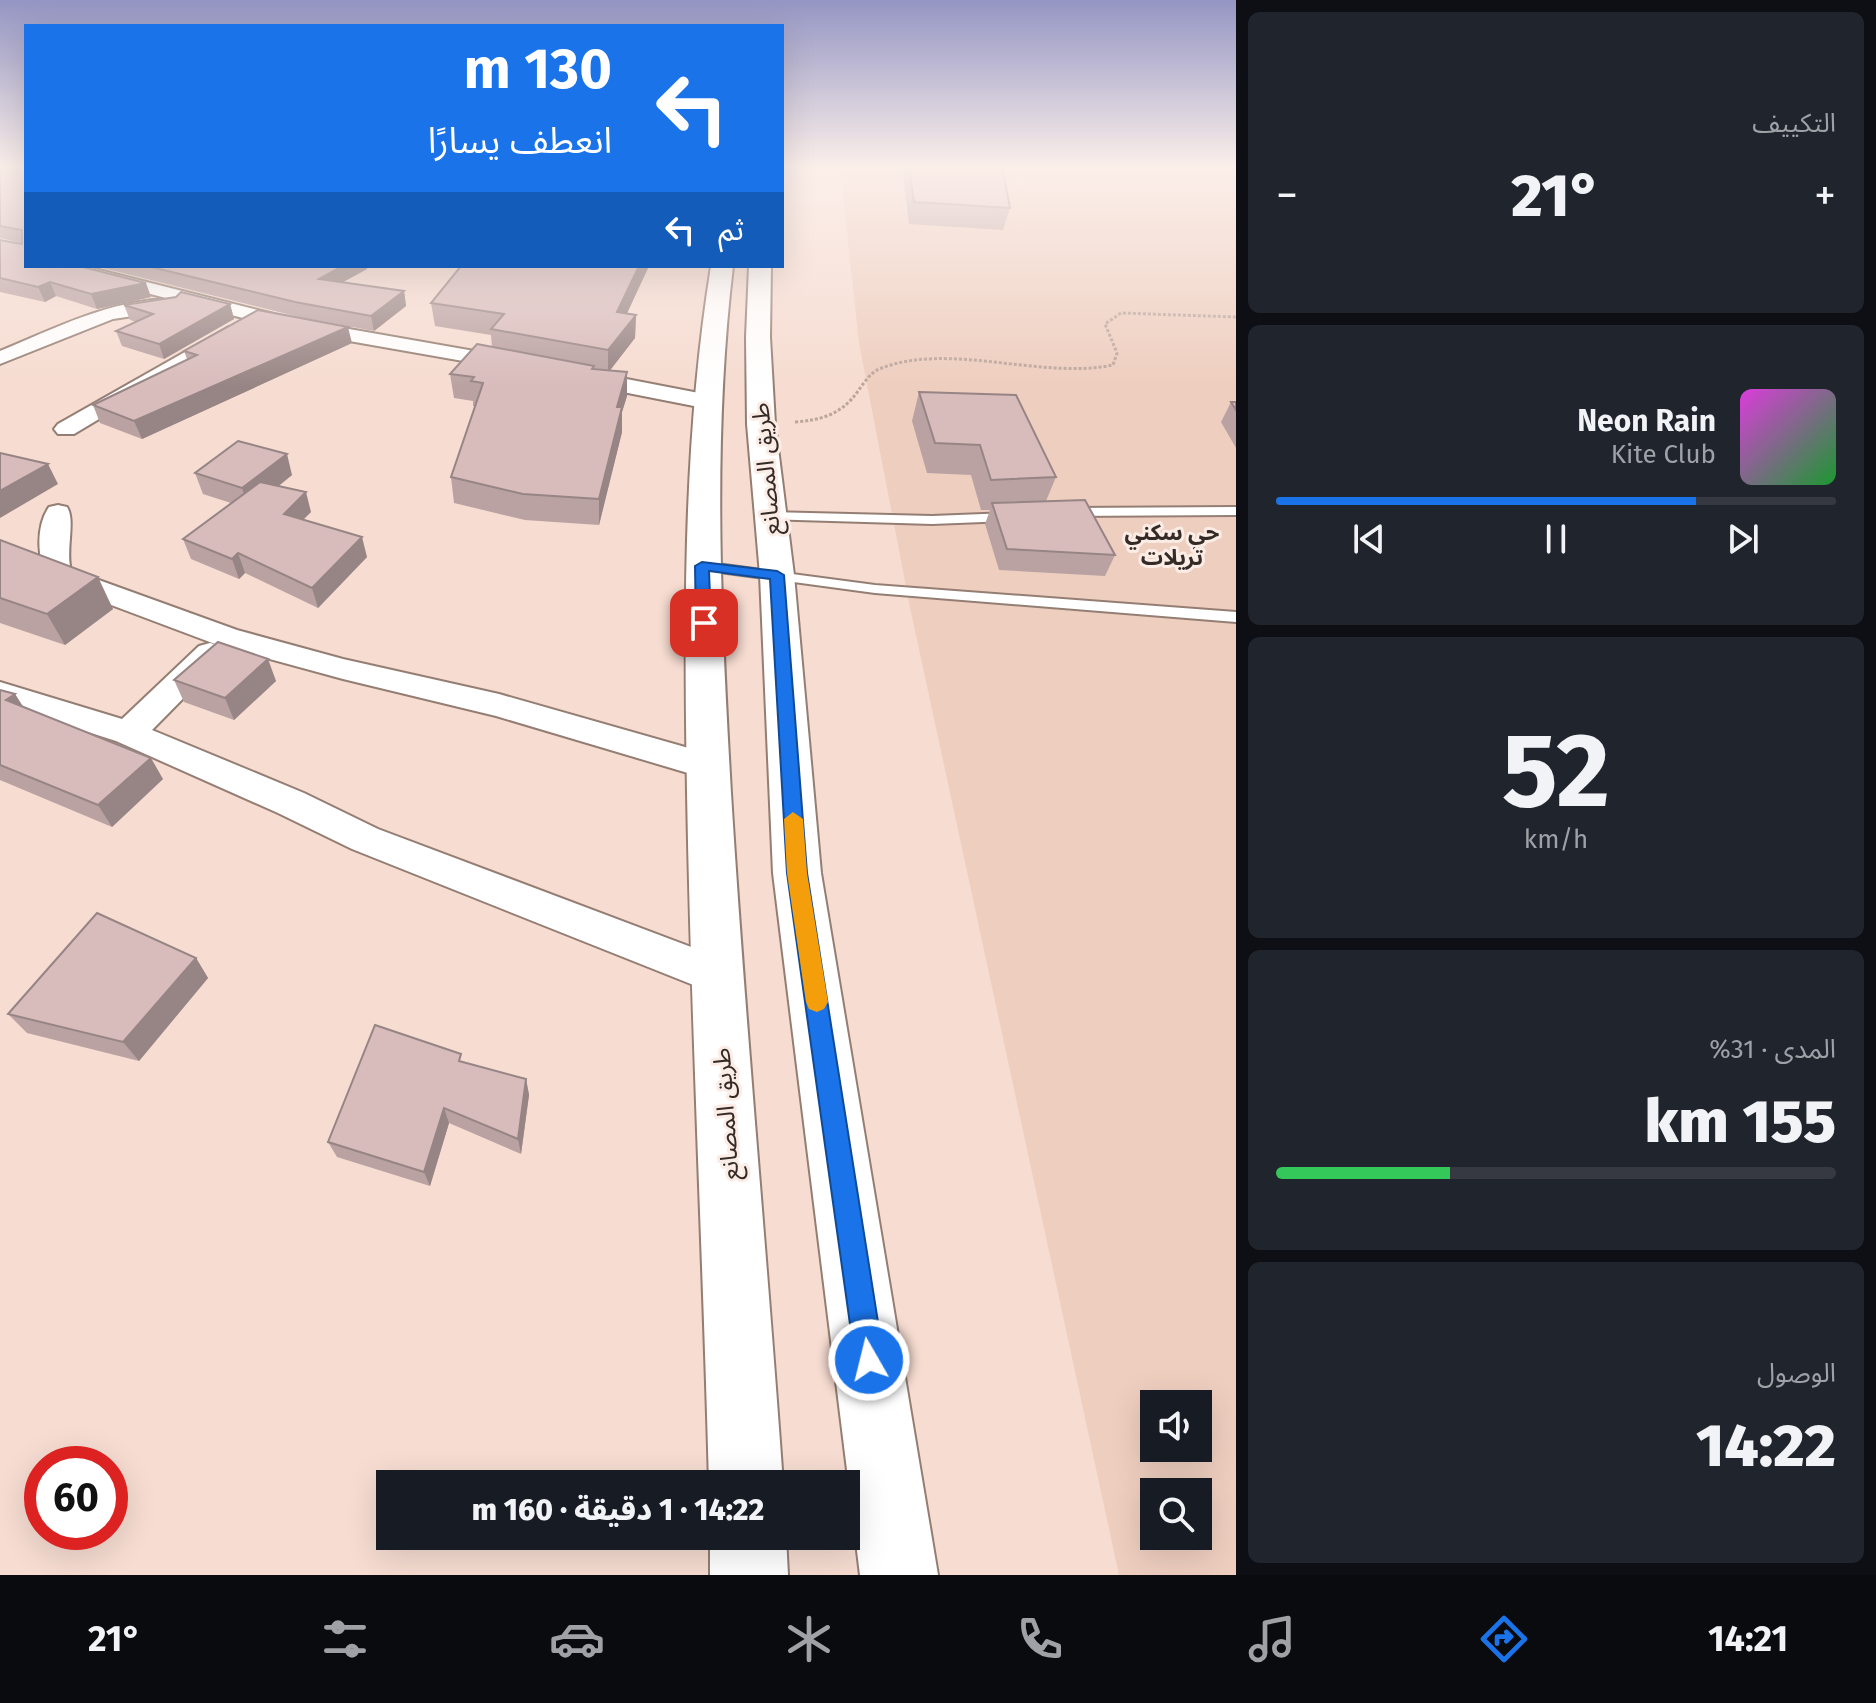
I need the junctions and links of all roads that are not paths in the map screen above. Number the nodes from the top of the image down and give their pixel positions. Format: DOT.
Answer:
graph roads {
  1 [pos="69,268"];
  2 [pos="145,268"];
  3 [pos="722,268"];
  4 [pos="760,268"];
  5 [pos="118,282"];
  6 [pos="230,309"];
  7 [pos="258,317"];
  8 [pos="0,358"];
  9 [pos="528,367"];
  10 [pos="557,372"];
  11 [pos="704,401"];
  12 [pos="66,429"];
  13 [pos="1236,511"];
  14 [pos="58,513"];
  15 [pos="1054,513"];
  16 [pos="769,516"];
  17 [pos="1018,516"];
  18 [pos="702,566"];
  19 [pos="777,575"];
  20 [pos="1236,617"];
  21 [pos="226,637"];
  22 [pos="0,693"];
  23 [pos="128,733"];
  24 [pos="708,766"];
  25 [pos="716,975"];
  26 [pos="745,1470"];
  27 [pos="748,1550"];
  28 [pos="749,1575"];
  29 [pos="899,1575"];
  1 -- 5 [label="street"];
  2 -- 5 [label="street"];
  3 -- 11 [label="main road, طريق المصانع"];
  4 -- 16 [label="main road, طريق المصانع"];
  5 -- 6 [label="street"];
  6 -- 7 [label="street"];
  6 -- 8 [label="street"];
  7 -- 9 [label="street"];
  7 -- 12 [label="street"];
  10 -- 11 [label="street"];
  11 -- 18 [label="main road, طريق المصانع"];
  13 -- 15 [label="lane"];
  14 -- 21 [label="street"];
  16 -- 17 [label="lane"];
  16 -- 19 [label="main road, طريق المصانع"];
  18 -- 19 [label="lane"];
  18 -- 24 [label="main road, طريق المصانع"];
  19 -- 20 [label="lane"];
  19 -- 29 [label="main road, طريق المصانع"];
  21 -- 23 [label="street"];
  21 -- 24 [label="street"];
  22 -- 23 [label="street"];
  23 -- 25 [label="street"];
  24 -- 25 [label="main road, طريق المصانع"];
  25 -- 26 [label="main road, طريق المصانع"];
  27 -- 28 [label="main road"];
}
